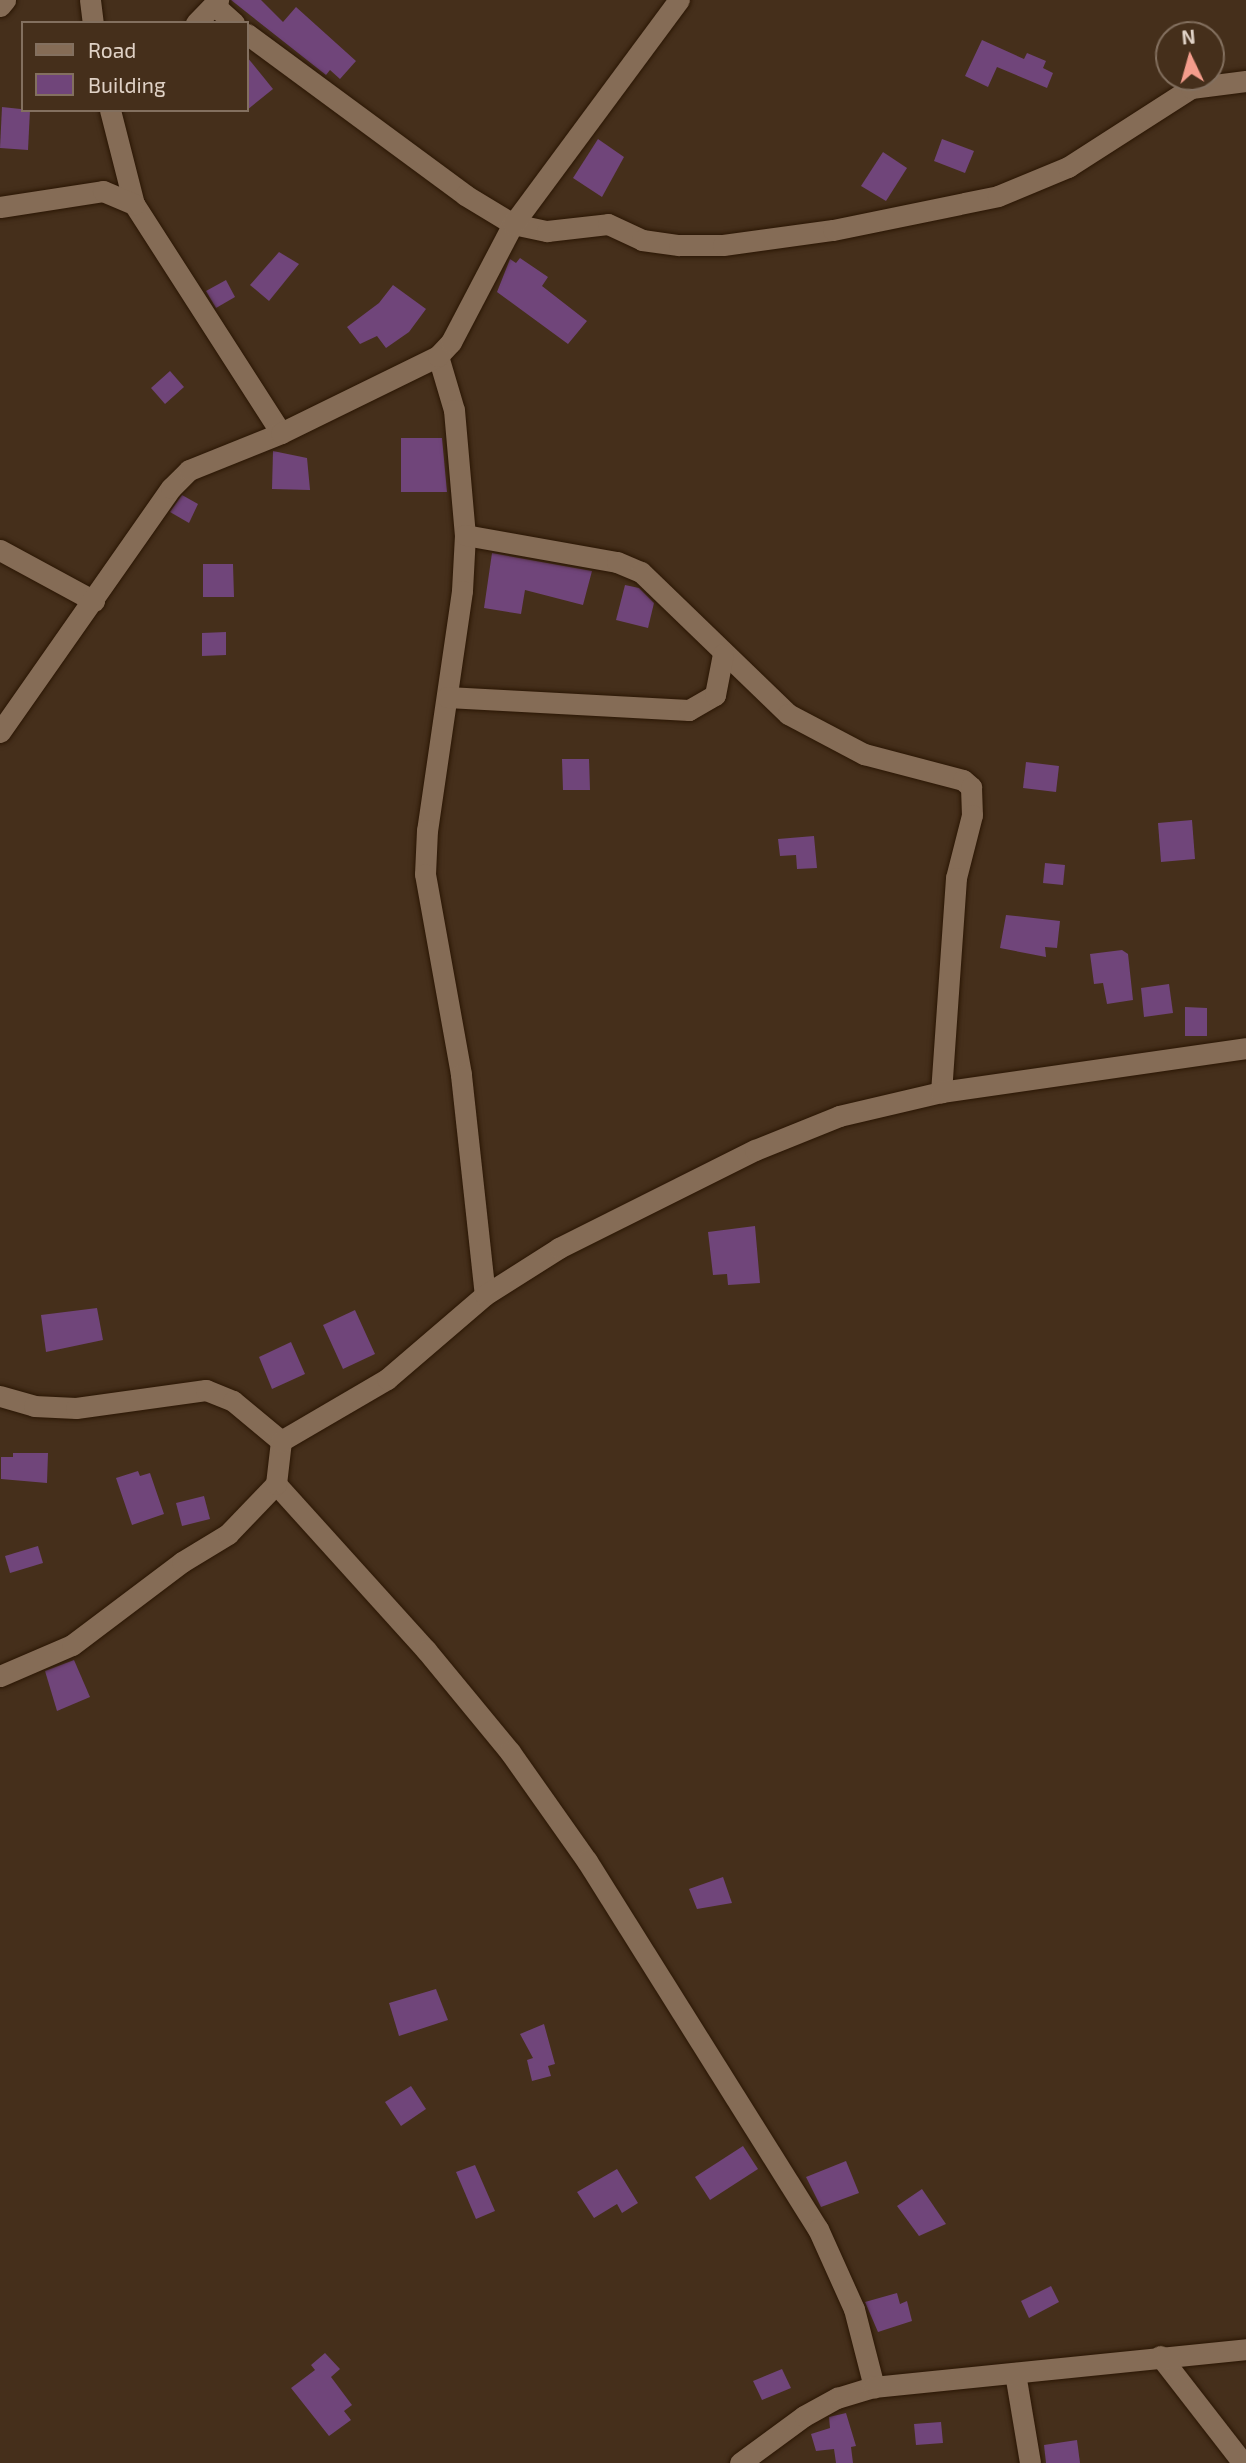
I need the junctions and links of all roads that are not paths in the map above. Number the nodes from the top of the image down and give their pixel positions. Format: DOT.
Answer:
graph roads {
  1 [pos="5,0"];
  2 [pos="90,0"];
  3 [pos="679,0"];
  4 [pos="216,3"];
  5 [pos="0,6"];
  6 [pos="93,21"];
  7 [pos="198,21"];
  8 [pos="231,21"];
  9 [pos="248,35"];
  10 [pos="1246,81"];
  11 [pos="111,112"];
  12 [pos="134,204"];
  13 [pos="0,207"];
  14 [pos="513,224"];
  15 [pos="438,356"];
  16 [pos="281,432"];
  17 [pos="465,535"];
  18 [pos="0,550"];
  19 [pos="94,601"];
  20 [pos="723,653"];
  21 [pos="447,697"];
  22 [pos="0,732"];
  23 [pos="1246,1048"];
  24 [pos="941,1092"];
  25 [pos="485,1295"];
  26 [pos="0,1396"];
  27 [pos="281,1441"];
  28 [pos="276,1484"];
  29 [pos="0,1676"];
  30 [pos="1246,2349"];
  31 [pos="1160,2356"];
  32 [pos="1015,2373"];
  33 [pos="874,2387"];
  34 [pos="1222,2438"];
  35 [pos="740,2463"];
  36 [pos="1030,2463"];
  37 [pos="1220,2463"];
  38 [pos="1243,2463"];
  1 -- 5 [label="street"];
  2 -- 6 [label="street"];
  3 -- 14 [label="street"];
  4 -- 7 [label="street"];
  4 -- 8 [label="street"];
  9 -- 14 [label="street"];
  10 -- 14 [label="street"];
  11 -- 12 [label="street"];
  12 -- 13 [label="street"];
  12 -- 16 [label="street"];
  14 -- 15 [label="street"];
  15 -- 16 [label="street"];
  15 -- 17 [label="street"];
  16 -- 19 [label="street"];
  17 -- 20 [label="street"];
  17 -- 21 [label="street"];
  18 -- 19 [label="street"];
  19 -- 22 [label="street"];
  20 -- 21 [label="street"];
  20 -- 24 [label="street"];
  21 -- 25 [label="street"];
  23 -- 24 [label="street"];
  24 -- 25 [label="street"];
  25 -- 27 [label="street"];
  26 -- 27 [label="street"];
  27 -- 28 [label="street"];
  28 -- 29 [label="street"];
  28 -- 33 [label="street"];
  30 -- 31 [label="street"];
  31 -- 32 [label="street"];
  31 -- 34 [label="street"];
  32 -- 33 [label="street"];
  32 -- 36 [label="street"];
  33 -- 35 [label="street"];
  34 -- 37 [label="street"];
  34 -- 38 [label="street"];
}
